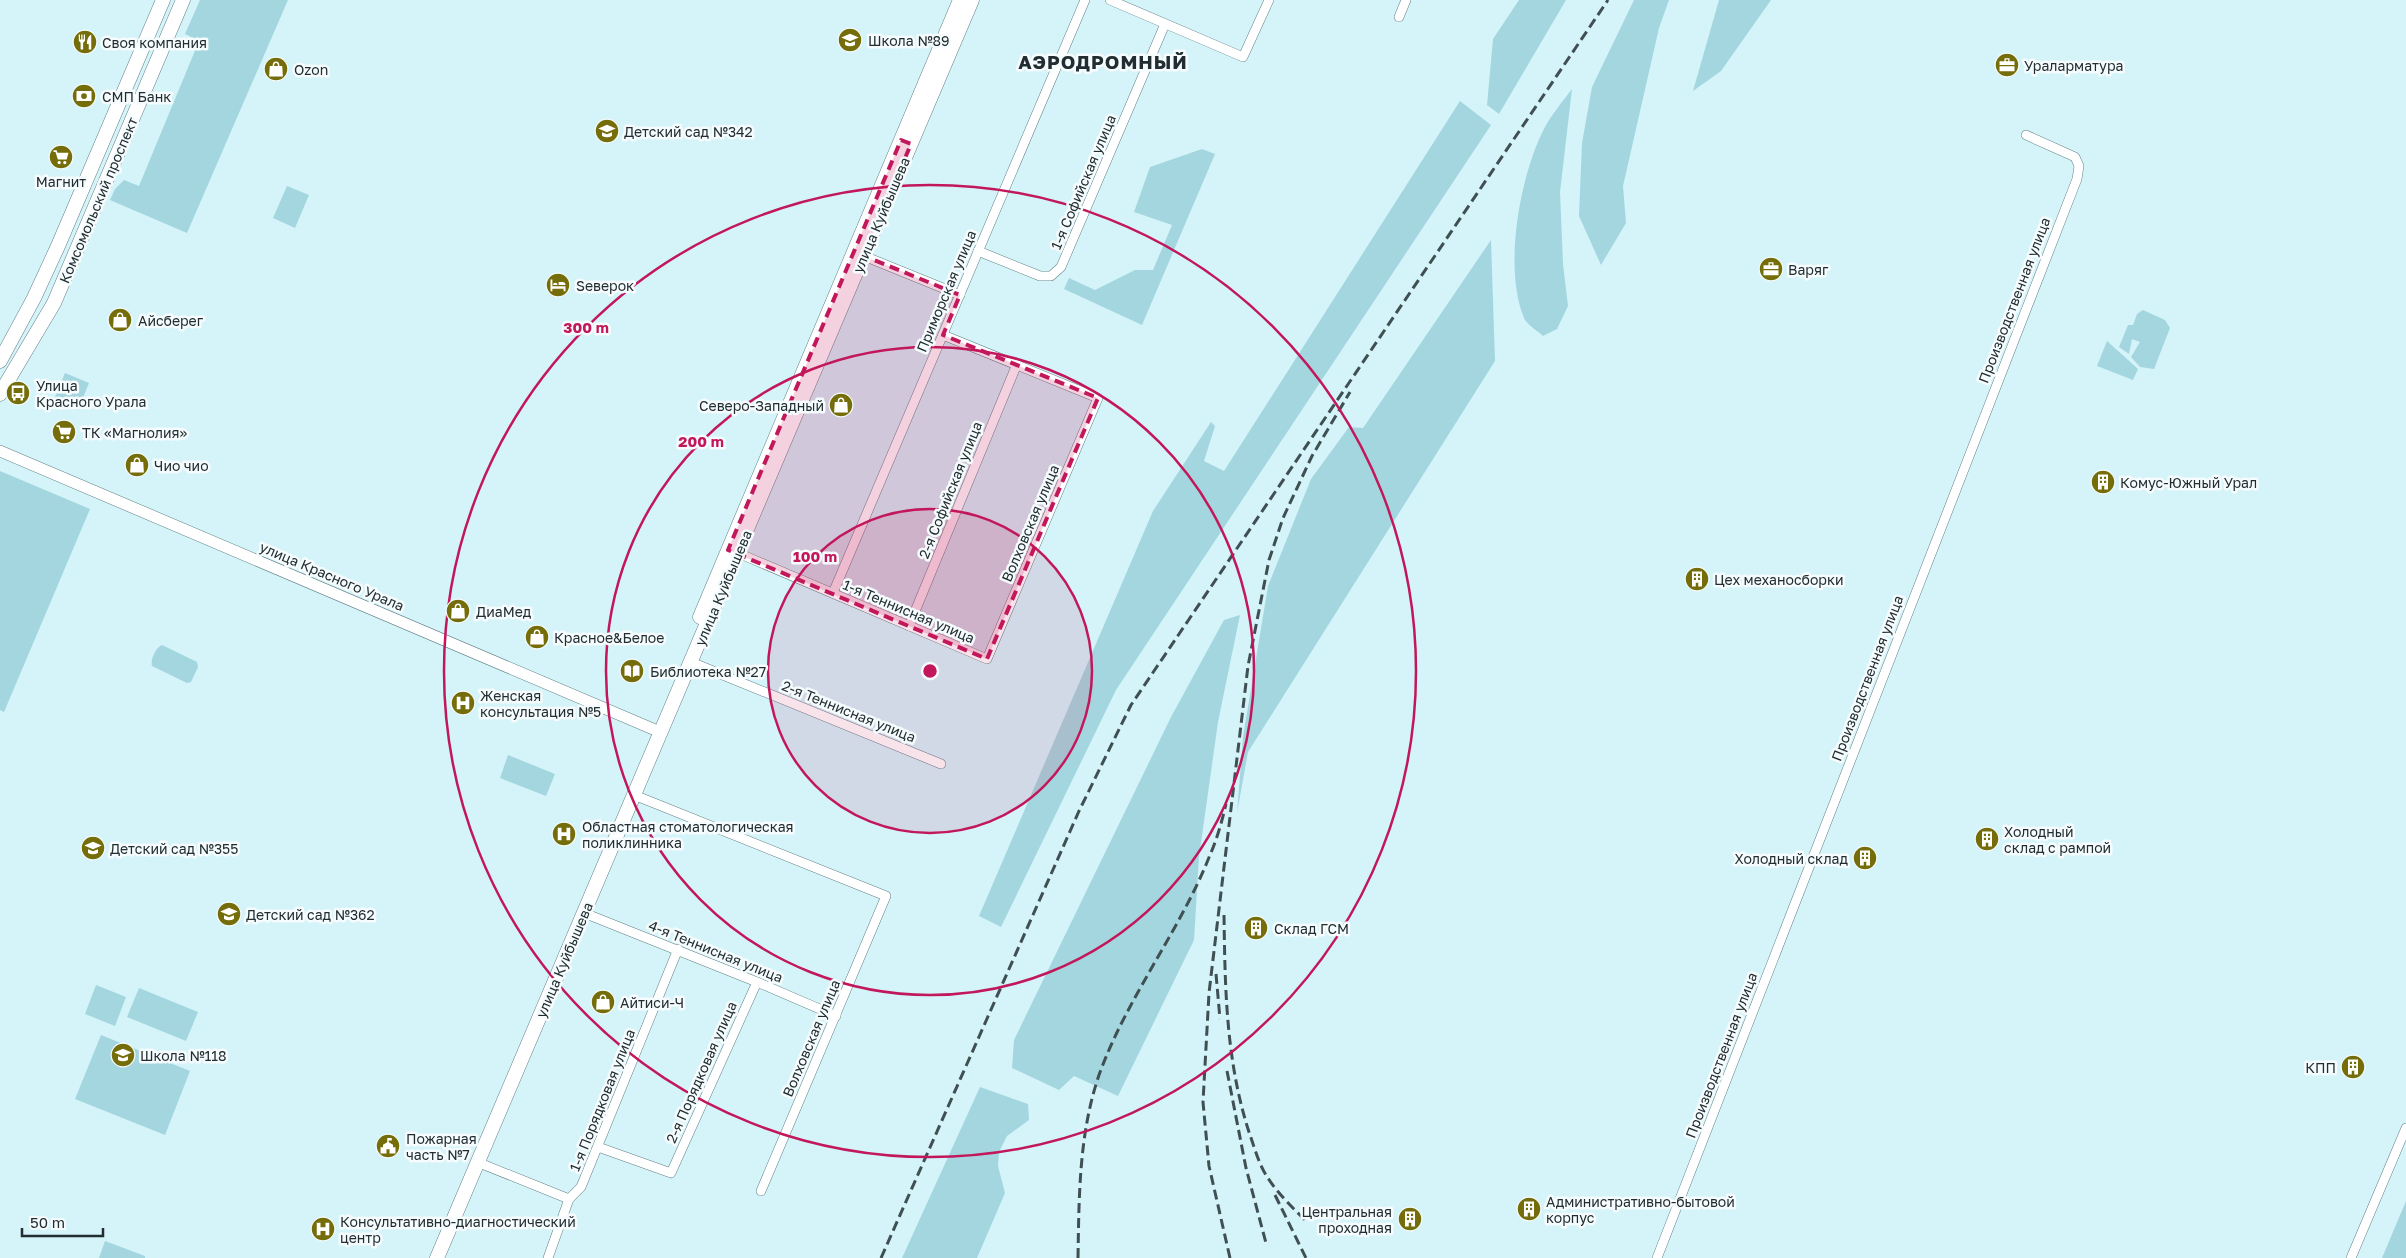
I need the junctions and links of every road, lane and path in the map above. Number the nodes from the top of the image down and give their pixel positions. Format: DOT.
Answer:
graph roads {
  1 [pos="164,0"];
  2 [pos="183,0"];
  3 [pos="960,0"];
  4 [pos="972,0"];
  5 [pos="1085,0"];
  6 [pos="1110,0"];
  7 [pos="1269,0"];
  8 [pos="1406,0"];
  9 [pos="1399,17"];
  10 [pos="1165,24"];
  11 [pos="2026,135"];
  12 [pos="906,142"];
  13 [pos="978,251"];
  14 [pos="859,254"];
  15 [pos="960,295"];
  16 [pos="943,335"];
  17 [pos="0,360"];
  18 [pos="1017,364"];
  19 [pos="0,394"];
  20 [pos="0,451"];
  21 [pos="733,551"];
  22 [pos="833,593"];
  23 [pos="909,626"];
  24 [pos="987,659"];
  25 [pos="692,662"];
  26 [pos="657,731"];
  27 [pos="941,764"];
  28 [pos="634,795"];
  29 [pos="580,911"];
  30 [pos="678,950"];
  31 [pos="757,982"];
  32 [pos="836,1016"];
  33 [pos="2406,1128"];
  34 [pos="598,1147"];
  35 [pos="473,1160"];
  36 [pos="761,1191"];
  37 [pos="569,1199"];
  38 [pos="427,1258"];
  39 [pos="436,1258"];
  40 [pos="548,1258"];
  41 [pos="1657,1258"];
  42 [pos="2351,1258"];
  1 -- 17 [label="main road, Комсомольский проспект"];
  2 -- 19 [label="main road, Комсомольский проспект"];
  3 -- 12 [label="main road, улица Куйбышева"];
  4 -- 12 [label="main road, улица Куйбышева"];
  5 -- 13 [label="street, Приморская улица"];
  6 -- 10 [label="street"];
  7 -- 10 [label="street"];
  8 -- 9 [label="street"];
  10 -- 13 [label="street, 1-я Софийская улица"];
  11 -- 41 [label="street, Производственная улица"];
  12 -- 14 [label="main road, улица Куйбышева"];
  13 -- 15 [label="street, Приморская улица"];
  14 -- 15 [label="street"];
  14 -- 21 [label="main road, улица Куйбышева"];
  15 -- 16 [label="street, Приморская улица"];
  16 -- 18 [label="street"];
  16 -- 22 [label="street, Приморская улица"];
  18 -- 23 [label="street, 2-я Софийская улица"];
  18 -- 24 [label="street, Волховская улица"];
  20 -- 26 [label="street, улица Красного Урала"];
  21 -- 22 [label="street, 1-я Теннисная улица"];
  21 -- 25 [label="main road, улица Куйбышева"];
  21 -- 26 [label="main road, улица Куйбышева"];
  22 -- 23 [label="street, 1-я Теннисная улица"];
  23 -- 24 [label="street, 1-я Теннисная улица"];
  25 -- 26 [label="main road, улица Куйбышева"];
  25 -- 27 [label="street, 2-я Теннисная улица"];
  26 -- 28 [label="main road, улица Куйбышева"];
  26 -- 29 [label="main road, улица Куйбышева"];
  28 -- 29 [label="main road, улица Куйбышева"];
  28 -- 32 [label="street, Волховская улица"];
  29 -- 30 [label="street, 4-я Теннисная улица"];
  29 -- 35 [label="main road, улица Куйбышева"];
  30 -- 31 [label="street, 4-я Теннисная улица"];
  30 -- 34 [label="street, 1-я Порядковая улица"];
  31 -- 32 [label="street, 4-я Теннисная улица"];
  31 -- 34 [label="street, 2-я Порядковая улица"];
  32 -- 36 [label="street, Волховская улица"];
  33 -- 42 [label="street"];
  34 -- 37 [label="street, 1-я Порядковая улица"];
  35 -- 37 [label="street"];
  35 -- 38 [label="main road, улица Куйбышева"];
  35 -- 39 [label="main road, улица Куйбышева"];
  37 -- 40 [label="street, 1-я Порядковая улица"];
}
